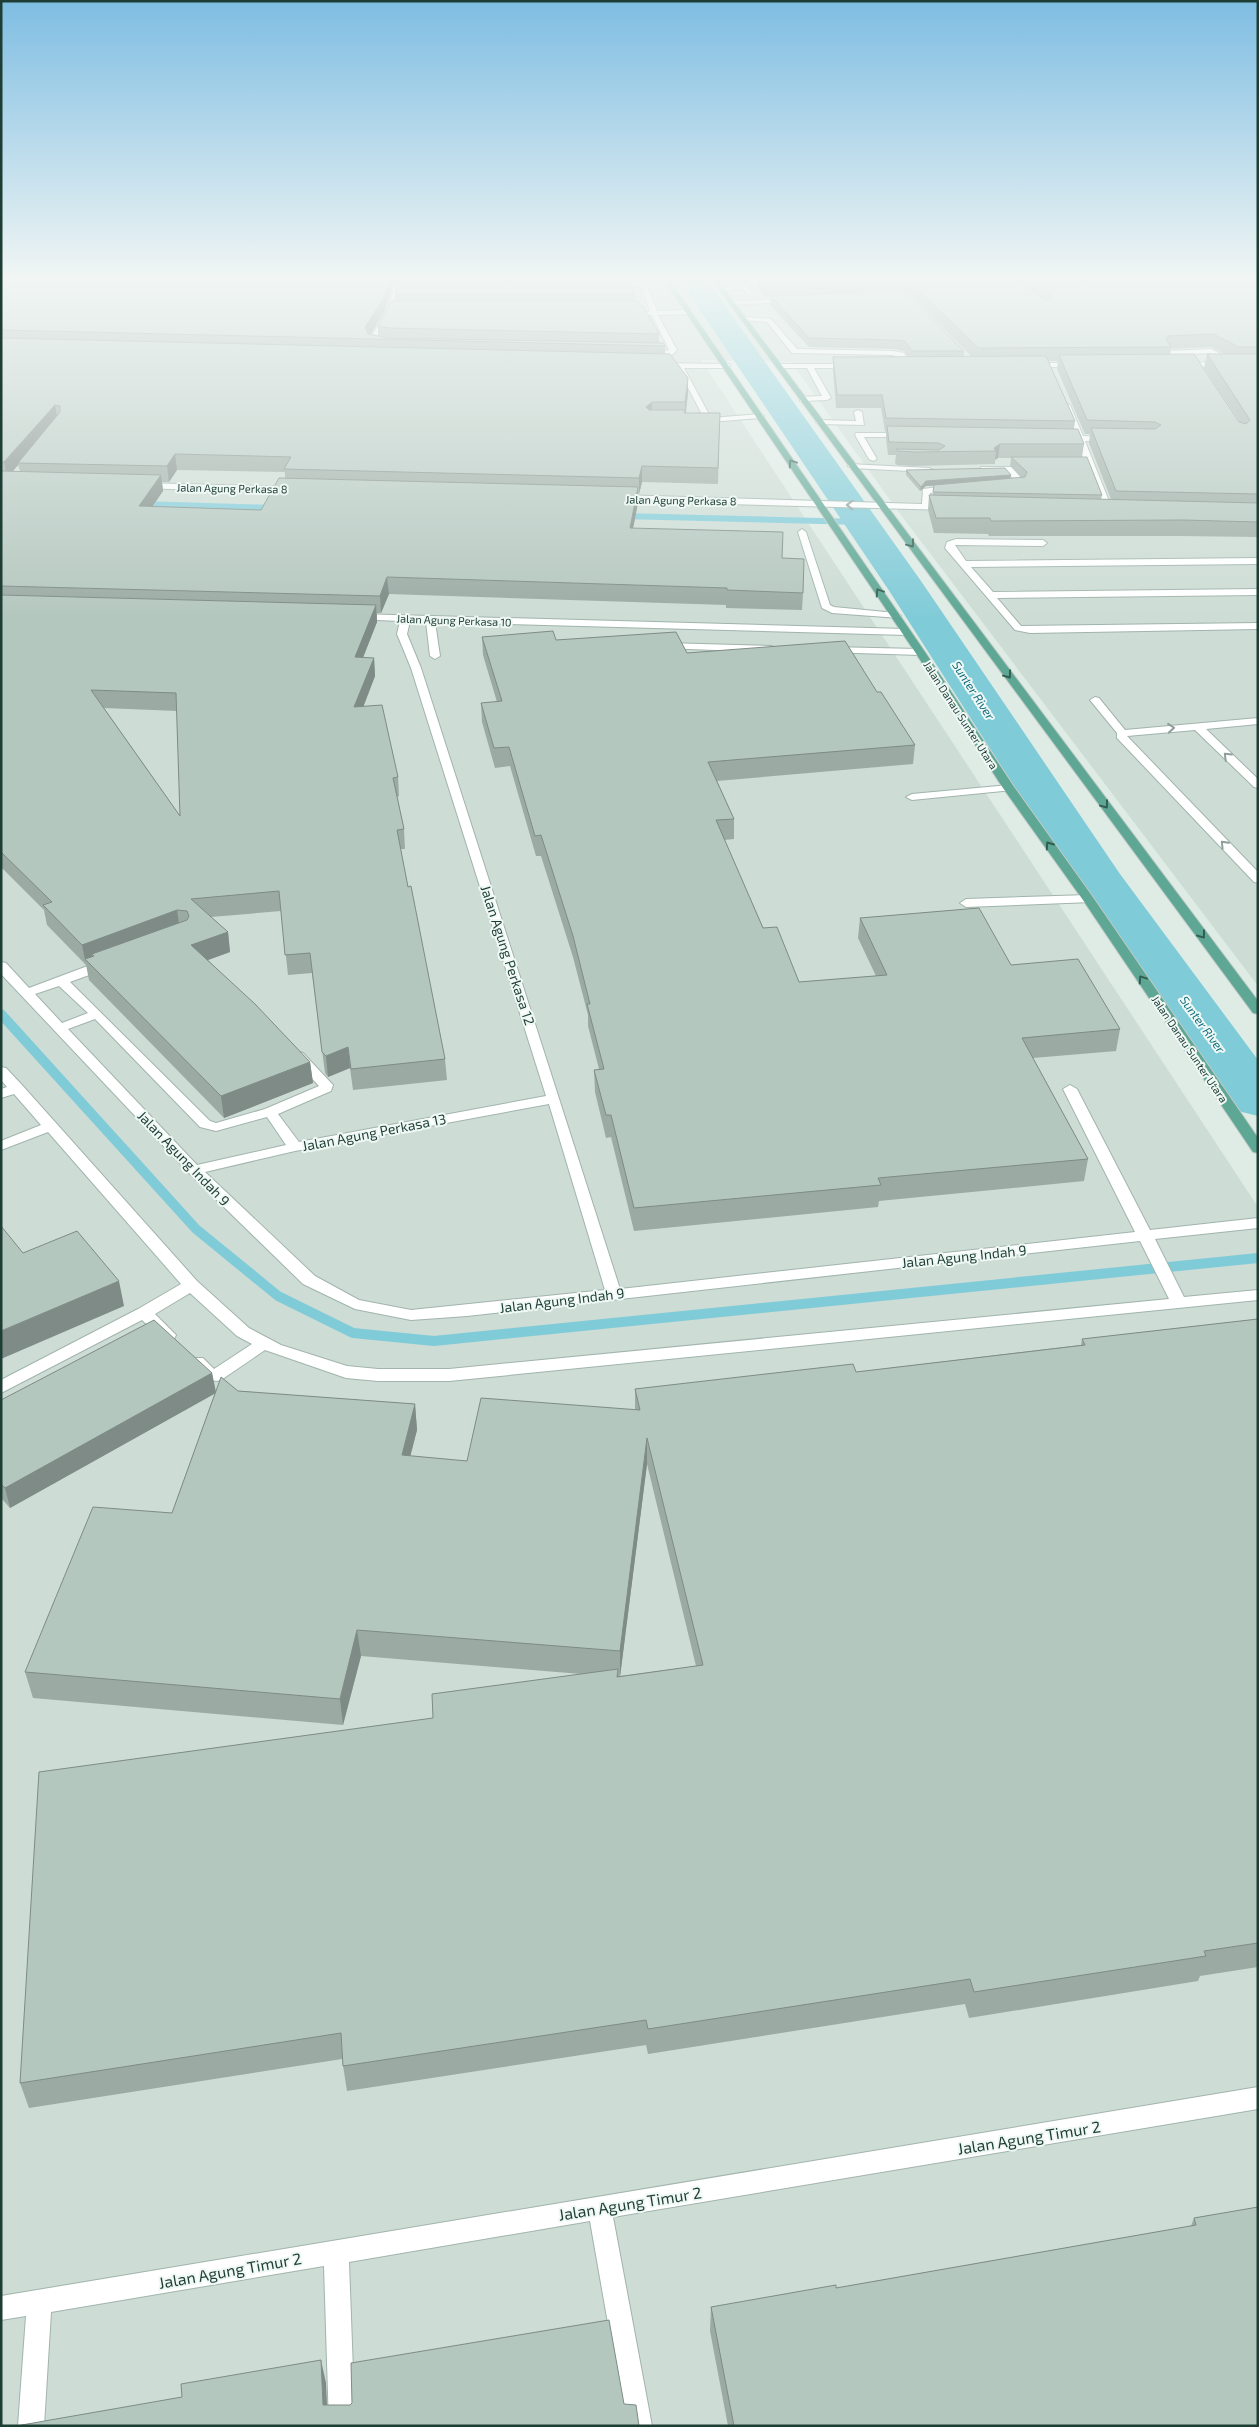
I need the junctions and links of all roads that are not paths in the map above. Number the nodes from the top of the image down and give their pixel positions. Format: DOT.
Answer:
graph roads {
  1 [pos="694,392"];
  2 [pos="744,392"];
  3 [pos="798,392"];
  4 [pos="824,392"];
  5 [pos="803,399"];
  6 [pos="1064,399"];
  7 [pos="858,412"];
  8 [pos="760,416"];
  9 [pos="690,421"];
  10 [pos="709,421"];
  11 [pos="820,422"];
  12 [pos="912,436"];
  13 [pos="1051,438"];
  14 [pos="1081,439"];
  15 [pos="1117,440"];
  16 [pos="873,459"];
  17 [pos="922,460"];
  18 [pos="850,462"];
  19 [pos="1011,462"];
  20 [pos="1080,463"];
  21 [pos="1090,463"];
  22 [pos="942,470"];
  23 [pos="129,486"];
  24 [pos="996,486"];
  25 [pos="967,487"];
  26 [pos="299,490"];
  27 [pos="609,498"];
  28 [pos="882,505"];
  29 [pos="824,506"];
  30 [pos="926,507"];
  31 [pos="954,508"];
  32 [pos="1118,511"];
  33 [pos="802,532"];
  34 [pos="1043,543"];
  35 [pos="1258,561"];
  36 [pos="964,564"];
  37 [pos="1258,592"];
  38 [pos="990,595"];
  39 [pos="896,616"];
  40 [pos="347,617"];
  41 [pos="406,618"];
  42 [pos="430,619"];
  43 [pos="638,624"];
  44 [pos="1258,626"];
  45 [pos="906,632"];
  46 [pos="642,635"];
  47 [pos="654,646"];
  48 [pos="779,649"];
  49 [pos="818,650"];
  50 [pos="920,652"];
  51 [pos="435,656"];
  52 [pos="1095,700"];
  53 [pos="1258,720"];
  54 [pos="1197,726"];
  55 [pos="1122,733"];
  56 [pos="1258,785"];
  57 [pos="1009,788"];
  58 [pos="912,797"];
  59 [pos="1258,879"];
  60 [pos="1088,900"];
  61 [pos="966,903"];
  62 [pos="114,961"];
  63 [pos="1,966"];
  64 [pos="61,980"];
  65 [pos="27,993"];
  66 [pos="1258,1010"];
  67 [pos="97,1014"];
  68 [pos="60,1028"];
  69 [pos="286,1044"];
  70 [pos="1,1071"];
  71 [pos="17,1088"];
  72 [pos="1070,1089"];
  73 [pos="1,1094"];
  74 [pos="554,1099"];
  75 [pos="270,1112"];
  76 [pos="51,1126"];
  77 [pos="1,1146"];
  78 [pos="295,1147"];
  79 [pos="1258,1149"];
  80 [pos="194,1170"];
  81 [pos="1258,1223"];
  82 [pos="1147,1235"];
  83 [pos="191,1285"];
  84 [pos="614,1294"];
  85 [pos="1258,1295"];
  86 [pos="1179,1302"];
  87 [pos="144,1312"];
  88 [pos="264,1343"];
  89 [pos="1,1387"];
  90 [pos="1258,2098"];
  91 [pos="600,2208"];
  92 [pos="336,2252"];
  93 [pos="39,2302"];
  94 [pos="1,2308"];
  95 [pos="31,2426"];
  96 [pos="342,2426"];
  97 [pos="639,2426"];
  1 -- 10 [label="street"];
  2 -- 8 [label="main road, Jalan Danau Sunter Utara"];
  3 -- 5 [label="main road"];
  4 -- 5 [label="street"];
  5 -- 11 [label="main road"];
  6 -- 14 [label="street"];
  7 -- 11 [label="street"];
  8 -- 10 [label="street"];
  29 -- 8 [label="main road, Jalan Danau Sunter Utara, one-way"];
  9 -- 10 [label="street"];
  11 -- 18 [label="main road"];
  12 -- 16 [label="street"];
  13 -- 14 [label="street"];
  14 -- 15 [label="street"];
  14 -- 21 [label="street"];
  16 -- 17 [label="street"];
  16 -- 18 [label="street"];
  18 -- 22 [label="street"];
  18 -- 28 [label="main road"];
  19 -- 24 [label="street"];
  20 -- 21 [label="street"];
  21 -- 32 [label="street"];
  23 -- 26 [label="street, Jalan Agung Perkasa 8"];
  25 -- 30 [label="street"];
  27 -- 29 [label="street, Jalan Agung Perkasa 8"];
  28 -- 29 [label="street, Jalan Agung Perkasa 8, one-way"];
  28 -- 30 [label="street, Jalan Agung Perkasa 8"];
  28 -- 66 [label="main road, one-way"];
  39 -- 29 [label="main road, Jalan Danau Sunter Utara, one-way"];
  30 -- 31 [label="street, Jalan Agung Perkasa 8"];
  33 -- 39 [label="street"];
  34 -- 36 [label="street"];
  35 -- 36 [label="street"];
  36 -- 38 [label="street"];
  37 -- 38 [label="street"];
  38 -- 44 [label="street"];
  39 -- 45 [label="main road, Jalan Danau Sunter Utara"];
  40 -- 41 [label="street, Jalan Agung Perkasa 10"];
  41 -- 42 [label="street, Jalan Agung Perkasa 10"];
  41 -- 74 [label="street, Jalan Agung Perkasa 12"];
  42 -- 43 [label="street, Jalan Agung Perkasa 10"];
  42 -- 51 [label="street"];
  43 -- 45 [label="street, Jalan Agung Perkasa 10"];
  43 -- 46 [label="street"];
  45 -- 50 [label="main road, Jalan Danau Sunter Utara"];
  47 -- 48 [label="street"];
  49 -- 50 [label="street"];
  50 -- 57 [label="main road, Jalan Danau Sunter Utara"];
  52 -- 55 [label="street"];
  53 -- 54 [label="street"];
  55 -- 54 [label="street, one-way"];
  56 -- 54 [label="street, one-way"];
  59 -- 55 [label="street, one-way"];
  57 -- 58 [label="street"];
  60 -- 57 [label="main road, Jalan Danau Sunter Utara, one-way"];
  60 -- 61 [label="street"];
  79 -- 60 [label="main road, Jalan Danau Sunter Utara, one-way"];
  62 -- 64 [label="street"];
  63 -- 65 [label="street, Jalan Agung Indah 9"];
  64 -- 65 [label="street"];
  64 -- 67 [label="street"];
  65 -- 68 [label="street, Jalan Agung Indah 9"];
  67 -- 68 [label="street"];
  67 -- 75 [label="street"];
  68 -- 80 [label="street, Jalan Agung Indah 9"];
  69 -- 75 [label="street"];
  70 -- 71 [label="street"];
  71 -- 73 [label="street"];
  71 -- 76 [label="street"];
  72 -- 82 [label="street"];
  74 -- 78 [label="street, Jalan Agung Perkasa 13"];
  74 -- 84 [label="street, Jalan Agung Perkasa 12"];
  75 -- 78 [label="street"];
  76 -- 77 [label="street"];
  76 -- 83 [label="street"];
  78 -- 80 [label="street, Jalan Agung Perkasa 13"];
  80 -- 84 [label="street, Jalan Agung Indah 9"];
  81 -- 82 [label="street, Jalan Agung Indah 9"];
  82 -- 84 [label="street, Jalan Agung Indah 9"];
  82 -- 86 [label="street"];
  83 -- 87 [label="street"];
  83 -- 88 [label="street"];
  85 -- 86 [label="street"];
  86 -- 88 [label="street"];
  87 -- 88 [label="street"];
  87 -- 89 [label="street"];
  90 -- 91 [label="street, Jalan Agung Timur 2"];
  91 -- 92 [label="street, Jalan Agung Timur 2"];
  91 -- 97 [label="street"];
  92 -- 93 [label="street, Jalan Agung Timur 2"];
  92 -- 96 [label="street"];
  93 -- 94 [label="street, Jalan Agung Timur 2"];
  93 -- 95 [label="street"];
}
